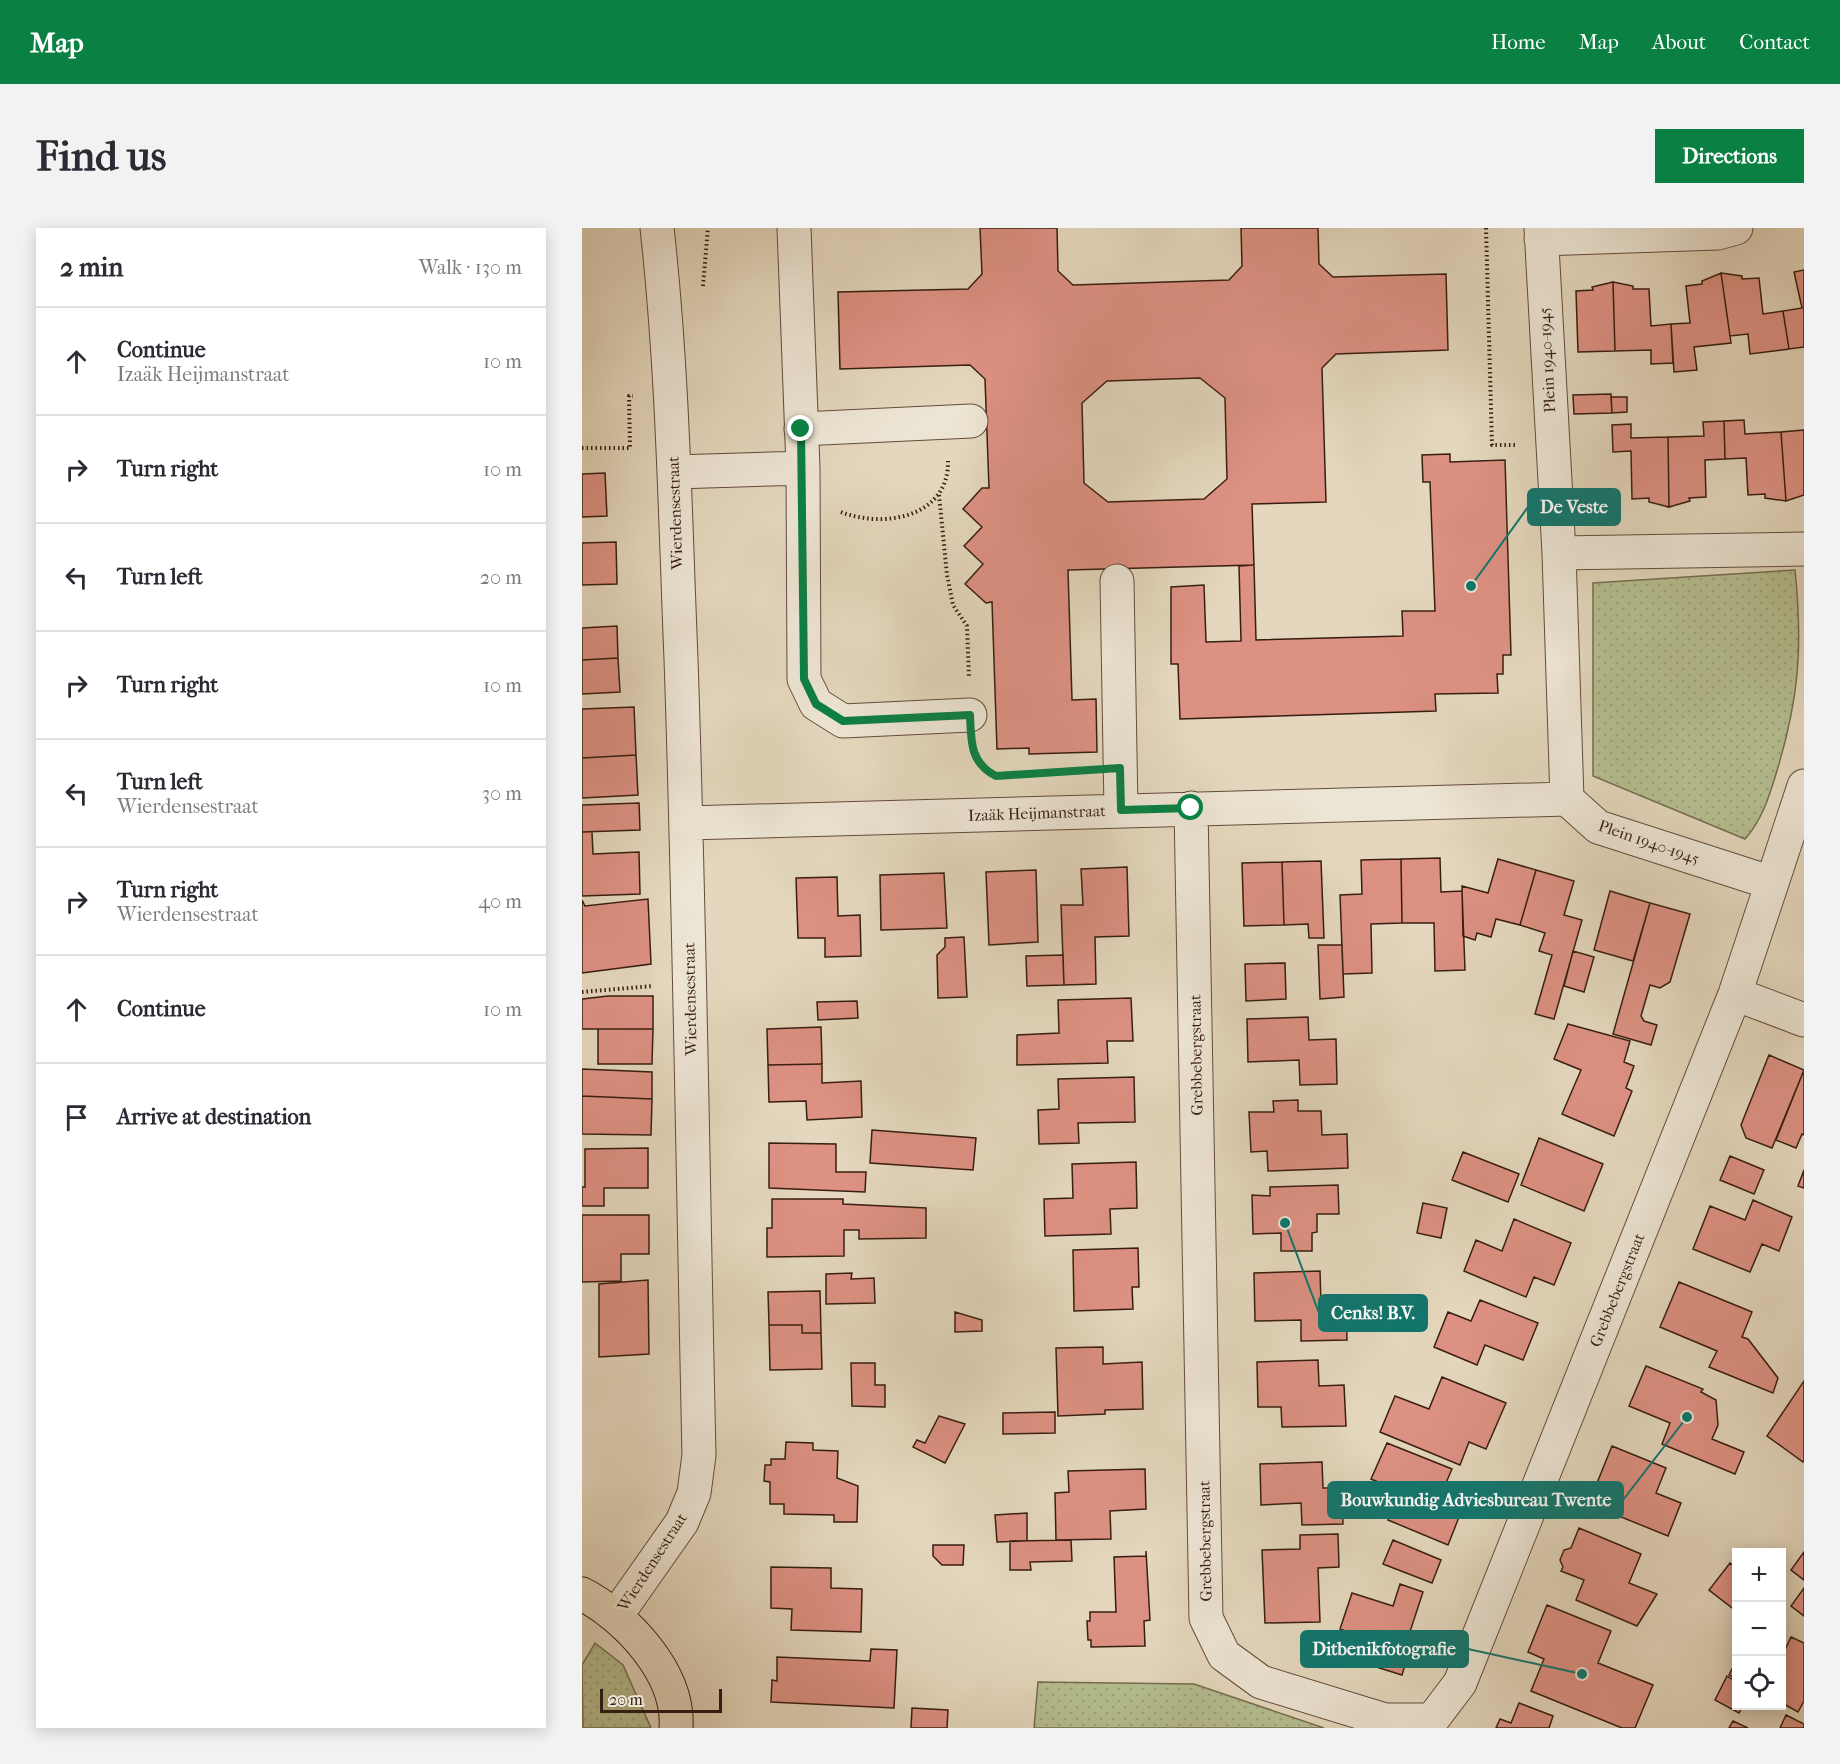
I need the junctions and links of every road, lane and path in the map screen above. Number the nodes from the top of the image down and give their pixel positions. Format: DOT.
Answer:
graph roads {
  1 [pos="657,228"];
  2 [pos="708,228"];
  3 [pos="794,228"];
  4 [pos="1486,228"];
  5 [pos="1736,228"];
  6 [pos="1541,234"];
  7 [pos="702,294"];
  8 [pos="670,395"];
  9 [pos="958,422"];
  10 [pos="801,429"];
  11 [pos="1552,444"];
  12 [pos="582,448"];
  13 [pos="674,472"];
  14 [pos="803,484"];
  15 [pos="939,495"];
  16 [pos="1804,549"];
  17 [pos="1559,553"];
  18 [pos="1117,581"];
  19 [pos="970,715"];
  20 [pos="1120,768"];
  21 [pos="1033,773"];
  22 [pos="1003,775"];
  23 [pos="1804,786"];
  24 [pos="1567,799"];
  25 [pos="1191,808"];
  26 [pos="1121,810"];
  27 [pos="686,823"];
  28 [pos="1772,883"];
  29 [pos="689,983"];
  30 [pos="582,992"];
  31 [pos="1735,993"];
  32 [pos="1804,1020"];
  33 [pos="582,1594"];
  34 [pos="616,1616"];
  35 [pos="676,1728"];
  1 -- 8 [label="street, Wierdensestraat"];
  2 -- 7 [label="path"];
  3 -- 10 [label="street"];
  4 -- 11 [label="path"];
  5 -- 6 [label="street, Plein 1940-1945"];
  6 -- 11 [label="street, Plein 1940-1945"];
  8 -- 12 [label="path"];
  8 -- 13 [label="street, Wierdensestraat"];
  9 -- 10 [label="street"];
  9 -- 15 [label="path"];
  10 -- 14 [label="street"];
  11 -- 17 [label="street, Plein 1940-1945"];
  13 -- 14 [label="street"];
  13 -- 27 [label="street, Wierdensestraat"];
  14 -- 15 [label="path"];
  14 -- 19 [label="street"];
  15 -- 19 [label="path"];
  16 -- 17 [label="street"];
  17 -- 24 [label="street, Plein 1940-1945"];
  18 -- 20 [label="street"];
  19 -- 22 [label="path"];
  20 -- 21 [label="path"];
  20 -- 26 [label="street"];
  23 -- 28 [label="street"];
  24 -- 25 [label="street, Izaäk Heijmanstraat"];
  24 -- 28 [label="street, Plein 1940-1945"];
  25 -- 26 [label="street, Izaäk Heijmanstraat"];
  25 -- 31 [label="street, Grebbebergstraat"];
  26 -- 27 [label="street, Izaäk Heijmanstraat"];
  27 -- 29 [label="street, Wierdensestraat"];
  28 -- 31 [label="street, Grebbebergstraat"];
  29 -- 30 [label="path"];
  29 -- 34 [label="street, Wierdensestraat"];
  31 -- 32 [label="street"];
  33 -- 34 [label="main road"];
  34 -- 35 [label="main road, Wierdensestraat"];
}
